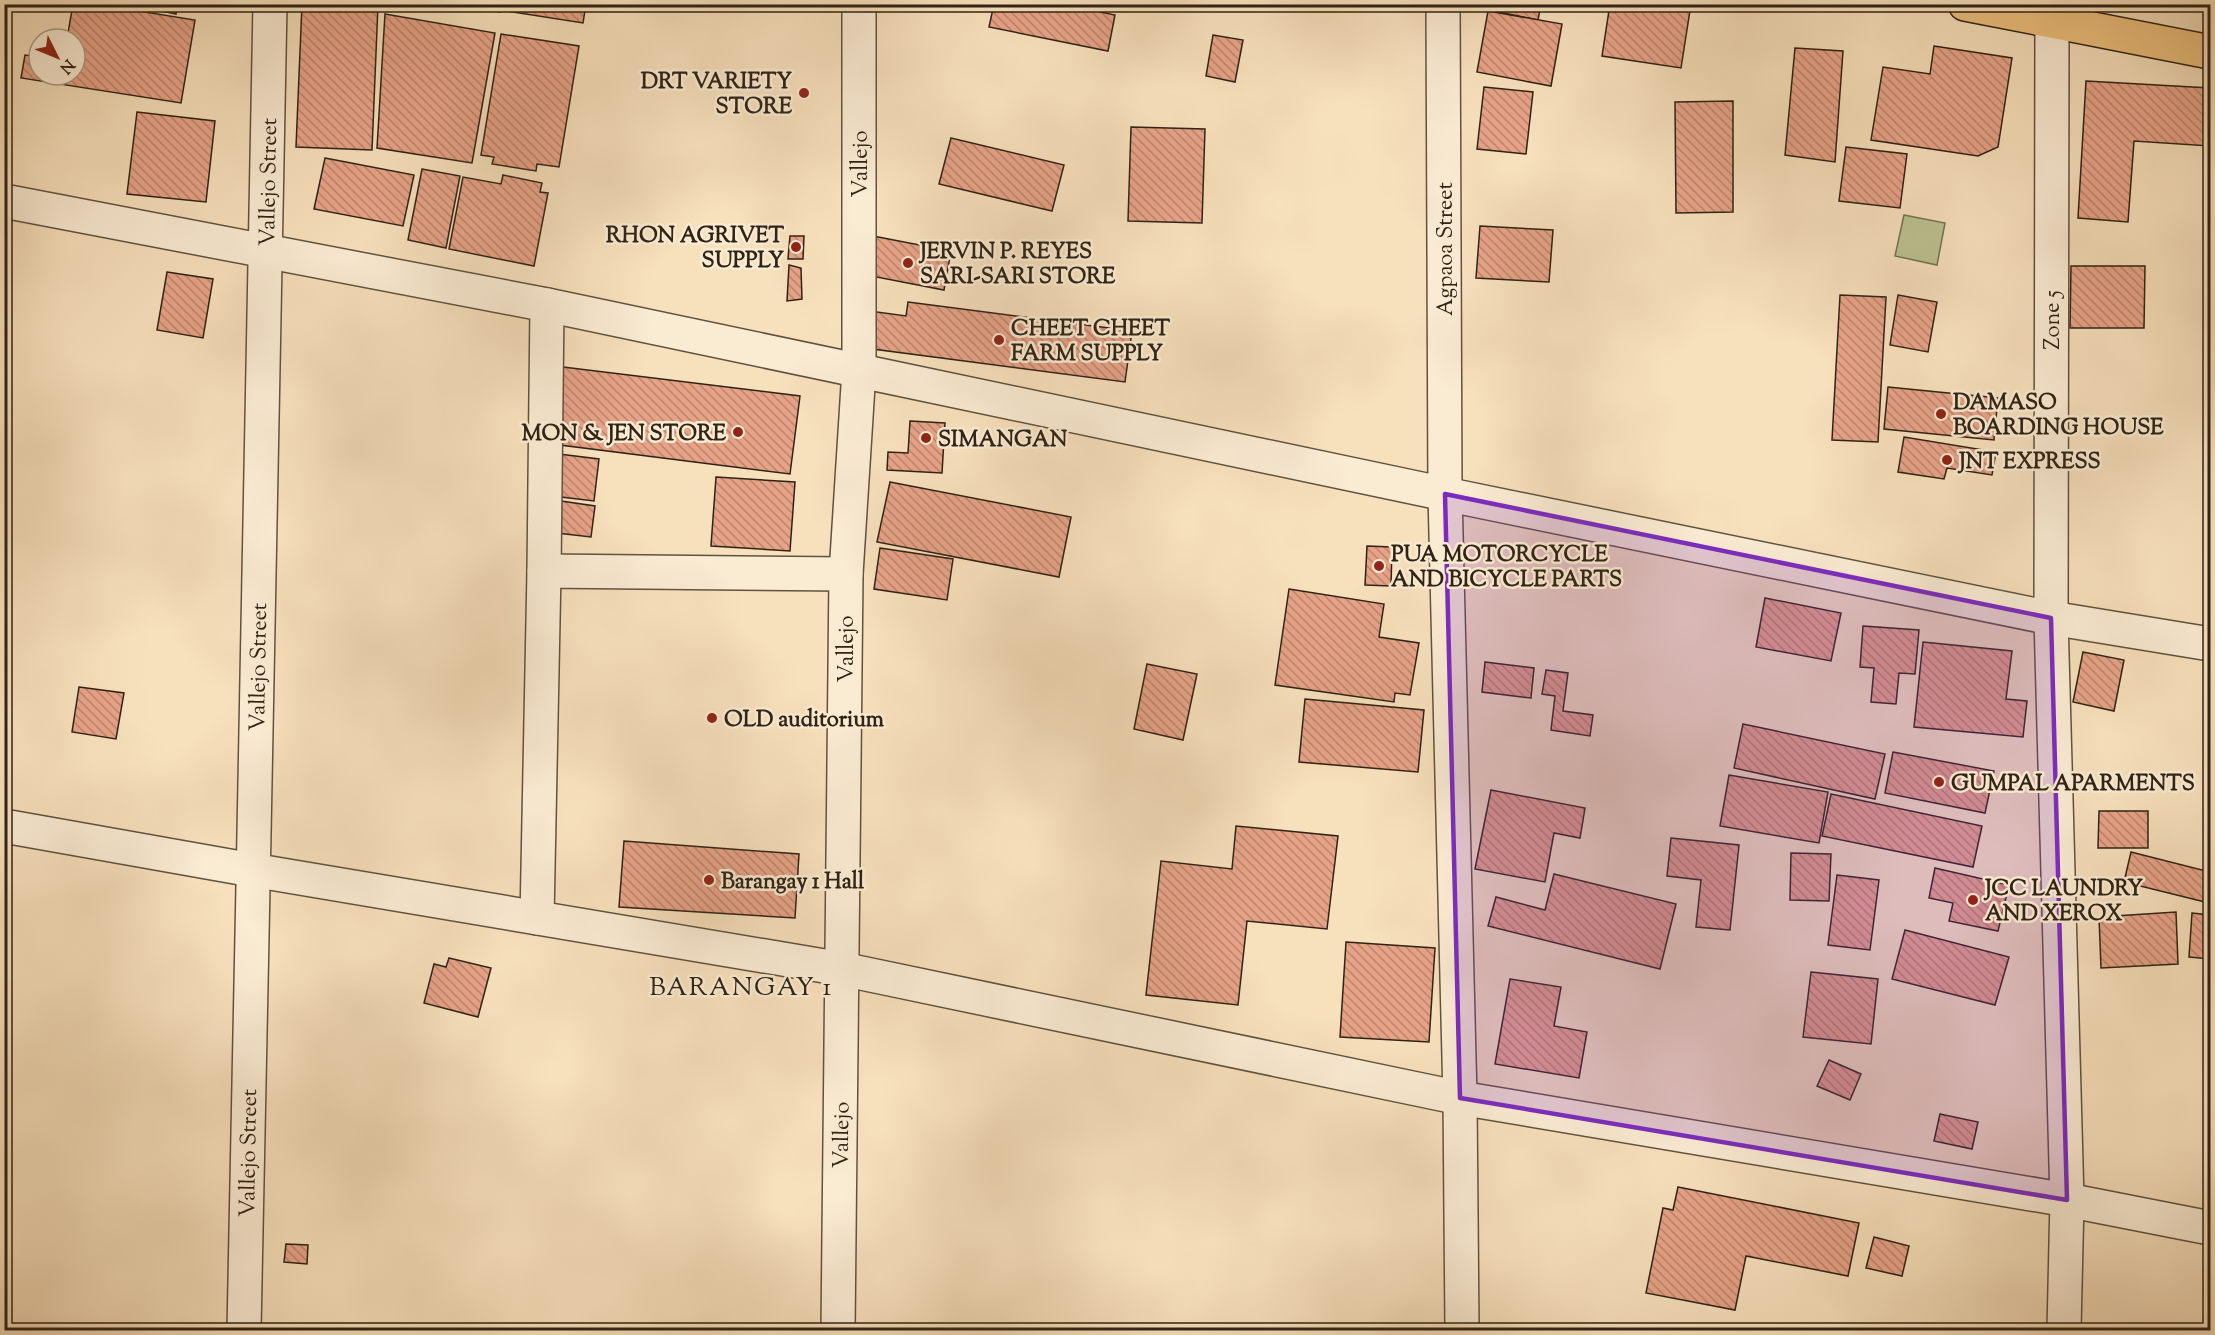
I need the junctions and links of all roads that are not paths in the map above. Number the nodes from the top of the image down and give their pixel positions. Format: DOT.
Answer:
graph roads {
  1 [pos="270,4"];
  2 [pos="859,4"];
  3 [pos="1443,4"];
  4 [pos="1965,4"];
  5 [pos="2054,13"];
  6 [pos="2211,52"];
  7 [pos="4,201"];
  8 [pos="267,250"];
  9 [pos="547,305"];
  10 [pos="858,370"];
  11 [pos="1445,494"];
  12 [pos="543,571"];
  13 [pos="846,574"];
  14 [pos="2051,618"];
  15 [pos="2211,644"];
  16 [pos="4,826"];
  17 [pos="252,870"];
  18 [pos="537,918"];
  19 [pos="842,969"];
  20 [pos="1460,1098"];
  21 [pos="2067,1200"];
  22 [pos="2211,1228"];
  23 [pos="244,1330"];
  24 [pos="838,1330"];
  25 [pos="1462,1330"];
  26 [pos="2064,1330"];
  1 -- 8 [label="street, Vallejo Street"];
  2 -- 10 [label="street, Vallejo"];
  3 -- 11 [label="street, Agpaoa Street"];
  4 -- 5 [label="main road"];
  5 -- 6 [label="main road"];
  5 -- 14 [label="street, Zone 5"];
  7 -- 8 [label="street"];
  8 -- 9 [label="street"];
  8 -- 17 [label="street, Vallejo Street"];
  9 -- 10 [label="street"];
  9 -- 12 [label="street"];
  10 -- 11 [label="street"];
  10 -- 13 [label="street, Vallejo"];
  11 -- 14 [label="street"];
  11 -- 20 [label="street, Agpaoa Street"];
  12 -- 13 [label="street"];
  12 -- 18 [label="street"];
  13 -- 19 [label="street, Vallejo"];
  14 -- 15 [label="street"];
  14 -- 21 [label="street, Zone 5"];
  16 -- 17 [label="street"];
  17 -- 18 [label="street"];
  17 -- 23 [label="street, Vallejo Street"];
  18 -- 19 [label="street"];
  19 -- 20 [label="street"];
  19 -- 24 [label="street, Vallejo"];
  20 -- 21 [label="street"];
  20 -- 25 [label="street, Agpaoa Street"];
  21 -- 22 [label="street"];
  21 -- 26 [label="street, Zone 5"];
}
